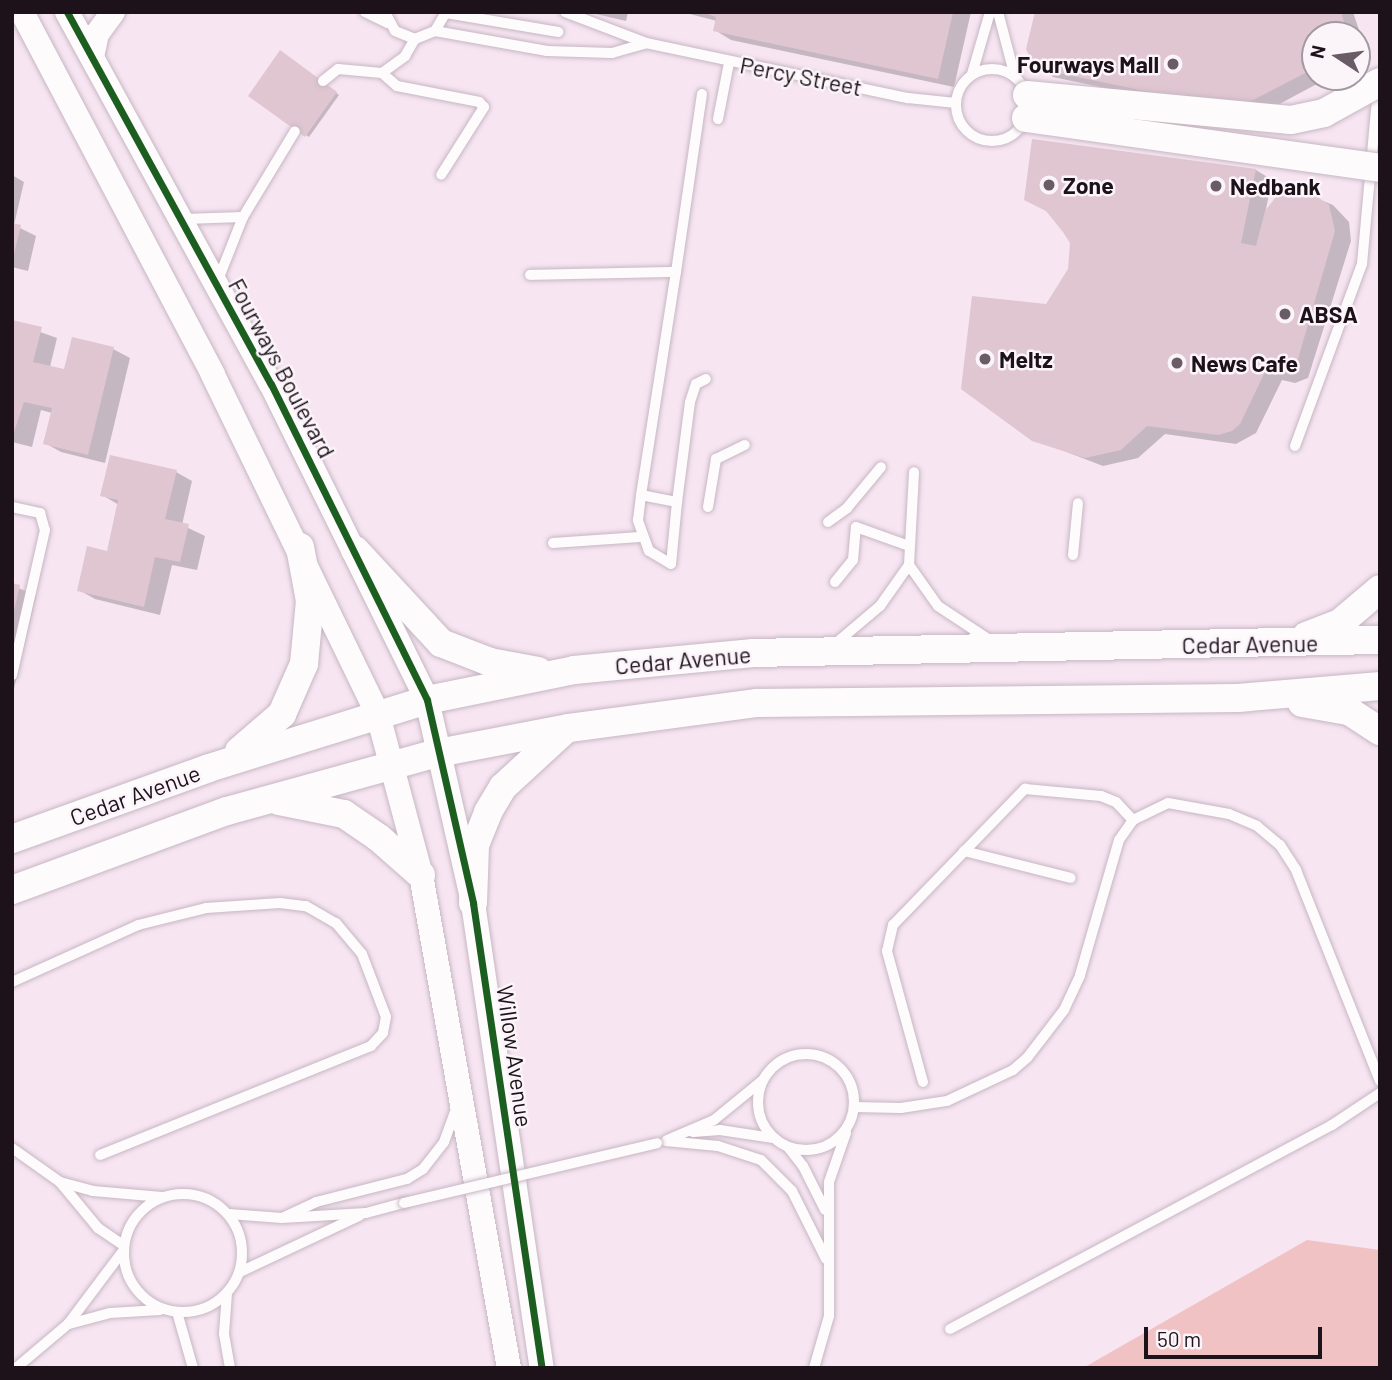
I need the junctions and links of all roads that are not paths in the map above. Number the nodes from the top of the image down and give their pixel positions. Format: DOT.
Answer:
graph roads {
  1 [pos="22,12"];
  2 [pos="67,12"];
  3 [pos="113,12"];
  4 [pos="365,12"];
  5 [pos="565,12"];
  6 [pos="990,12"];
  7 [pos="999,12"];
  8 [pos="446,13"];
  9 [pos="386,18"];
  10 [pos="435,31"];
  11 [pos="558,32"];
  12 [pos="415,39"];
  13 [pos="646,43"];
  14 [pos="92,57"];
  15 [pos="729,63"];
  16 [pos="1380,71"];
  17 [pos="382,73"];
  18 [pos="972,74"];
  19 [pos="323,81"];
  20 [pos="1380,82"];
  21 [pos="702,94"];
  22 [pos="1022,97"];
  23 [pos="956,103"];
  24 [pos="718,119"];
  25 [pos="295,131"];
  26 [pos="1380,168"];
  27 [pos="441,175"];
  28 [pos="243,218"];
  29 [pos="181,219"];
  30 [pos="676,272"];
  31 [pos="530,275"];
  32 [pos="216,284"];
  33 [pos="706,379"];
  34 [pos="745,445"];
  35 [pos="1295,446"];
  36 [pos="881,467"];
  37 [pos="914,472"];
  38 [pos="641,495"];
  39 [pos="677,502"];
  40 [pos="1078,503"];
  41 [pos="708,506"];
  42 [pos="12,507"];
  43 [pos="828,522"];
  44 [pos="640,537"];
  45 [pos="553,543"];
  46 [pos="909,546"];
  47 [pos="300,547"];
  48 [pos="355,550"];
  49 [pos="1073,555"];
  50 [pos="909,565"];
  51 [pos="835,582"];
  52 [pos="1380,589"];
  53 [pos="1380,640"];
  54 [pos="1287,643"];
  55 [pos="1004,649"];
  56 [pos="827,652"];
  57 [pos="574,670"];
  58 [pos="12,675"];
  59 [pos="1380,686"];
  60 [pos="1238,698"];
  61 [pos="427,700"];
  62 [pos="378,715"];
  63 [pos="569,727"];
  64 [pos="1380,730"];
  65 [pos="439,753"];
  66 [pos="393,765"];
  67 [pos="209,768"];
  68 [pos="270,800"];
  69 [pos="1133,820"];
  70 [pos="12,839"];
  71 [pos="964,851"];
  72 [pos="421,875"];
  73 [pos="1071,878"];
  74 [pos="12,890"];
  75 [pos="473,903"];
  76 [pos="12,982"];
  77 [pos="763,1080"];
  78 [pos="460,1081"];
  79 [pos="1380,1081"];
  80 [pos="923,1082"];
  81 [pos="1380,1093"];
  82 [pos="854,1107"];
  83 [pos="847,1129"];
  84 [pos="685,1132"];
  85 [pos="774,1138"];
  86 [pos="661,1142"];
  87 [pos="12,1147"];
  88 [pos="788,1147"];
  89 [pos="100,1155"];
  90 [pos="60,1182"];
  91 [pos="162,1197"];
  92 [pos="366,1213"];
  93 [pos="229,1214"];
  94 [pos="826,1214"];
  95 [pos="282,1218"];
  96 [pos="123,1248"];
  97 [pos="827,1263"];
  98 [pos="240,1272"];
  99 [pos="227,1293"];
  100 [pos="162,1310"];
  101 [pos="177,1312"];
  102 [pos="68,1324"];
  103 [pos="950,1329"];
  104 [pos="16,1368"];
  105 [pos="193,1368"];
  106 [pos="230,1368"];
  107 [pos="509,1368"];
  108 [pos="542,1368"];
  109 [pos="814,1368"];
  1 -- 47 [label="street"];
  2 -- 14 [label="street, Fourways Boulevard"];
  3 -- 14 [label="street"];
  4 -- 9 [label="lane"];
  5 -- 13 [label="lane, Percy Street"];
  6 -- 18 [label="lane"];
  7 -- 22 [label="lane"];
  8 -- 10 [label="lane"];
  8 -- 11 [label="lane"];
  9 -- 12 [label="lane"];
  10 -- 12 [label="lane"];
  10 -- 13 [label="lane, Percy Street"];
  12 -- 17 [label="lane"];
  13 -- 15 [label="lane, Percy Street"];
  14 -- 29 [label="street, Fourways Boulevard"];
  15 -- 23 [label="lane, Percy Street"];
  15 -- 24 [label="lane"];
  16 -- 35 [label="lane"];
  17 -- 19 [label="lane"];
  17 -- 27 [label="lane"];
  18 -- 22 [label="lane"];
  18 -- 23 [label="lane"];
  20 -- 22 [label="main road, bridge"];
  21 -- 30 [label="lane"];
  22 -- 23 [label="lane"];
  22 -- 26 [label="main road, bridge"];
  25 -- 28 [label="lane"];
  28 -- 29 [label="lane"];
  28 -- 32 [label="lane"];
  29 -- 32 [label="street, Fourways Boulevard"];
  30 -- 31 [label="lane"];
  30 -- 38 [label="lane"];
  32 -- 48 [label="street, Fourways Boulevard"];
  33 -- 39 [label="lane"];
  34 -- 41 [label="lane"];
  36 -- 43 [label="lane"];
  37 -- 46 [label="lane"];
  38 -- 39 [label="lane"];
  38 -- 44 [label="lane"];
  39 -- 44 [label="lane"];
  40 -- 49 [label="lane"];
  42 -- 58 [label="lane"];
  44 -- 45 [label="lane"];
  46 -- 50 [label="lane"];
  46 -- 51 [label="lane"];
  47 -- 62 [label="street"];
  47 -- 67 [label="main road"];
  48 -- 57 [label="main road"];
  48 -- 61 [label="street, Fourways Boulevard"];
  50 -- 55 [label="lane"];
  50 -- 56 [label="lane"];
  52 -- 54 [label="main road"];
  53 -- 54 [label="main road, Cedar Avenue"];
  54 -- 55 [label="main road, Cedar Avenue"];
  55 -- 56 [label="main road, Cedar Avenue"];
  56 -- 57 [label="main road, Cedar Avenue"];
  57 -- 61 [label="main road, Cedar Avenue"];
  59 -- 60 [label="main road, Cedar Avenue"];
  60 -- 63 [label="main road, Cedar Avenue"];
  60 -- 64 [label="main road"];
  61 -- 62 [label="main road, Cedar Avenue"];
  61 -- 65 [label="street, Fourways Boulevard"];
  62 -- 66 [label="street"];
  62 -- 67 [label="main road, Cedar Avenue"];
  63 -- 65 [label="main road, Cedar Avenue"];
  63 -- 75 [label="main road"];
  65 -- 66 [label="main road, Cedar Avenue"];
  65 -- 75 [label="street, Willow Avenue"];
  66 -- 68 [label="main road, Cedar Avenue"];
  66 -- 72 [label="street"];
  67 -- 70 [label="main road, Cedar Avenue"];
  68 -- 72 [label="main road"];
  68 -- 74 [label="main road, Cedar Avenue"];
  69 -- 71 [label="lane"];
  69 -- 79 [label="lane"];
  69 -- 82 [label="lane"];
  71 -- 73 [label="lane"];
  71 -- 80 [label="lane"];
  72 -- 78 [label="street"];
  75 -- 108 [label="street, Willow Avenue"];
  76 -- 89 [label="lane"];
  77 -- 82 [label="lane"];
  77 -- 84 [label="lane"];
  77 -- 85 [label="lane"];
  78 -- 95 [label="lane"];
  78 -- 107 [label="street"];
  81 -- 103 [label="lane"];
  82 -- 83 [label="lane"];
  83 -- 88 [label="lane"];
  83 -- 94 [label="lane"];
  84 -- 85 [label="lane"];
  84 -- 86 [label="lane"];
  85 -- 88 [label="lane"];
  86 -- 92 [label="lane, bridge"];
  86 -- 97 [label="lane"];
  87 -- 90 [label="lane"];
  88 -- 94 [label="lane"];
  90 -- 91 [label="lane"];
  90 -- 96 [label="lane"];
  91 -- 93 [label="lane"];
  91 -- 96 [label="lane"];
  92 -- 95 [label="lane"];
  92 -- 98 [label="lane"];
  93 -- 95 [label="lane"];
  93 -- 98 [label="lane"];
  94 -- 97 [label="lane"];
  96 -- 100 [label="lane"];
  96 -- 102 [label="lane"];
  97 -- 109 [label="lane"];
  98 -- 99 [label="lane"];
  99 -- 101 [label="lane"];
  99 -- 106 [label="lane"];
  100 -- 101 [label="lane"];
  100 -- 102 [label="lane"];
  101 -- 105 [label="lane"];
  102 -- 104 [label="lane"];
}
